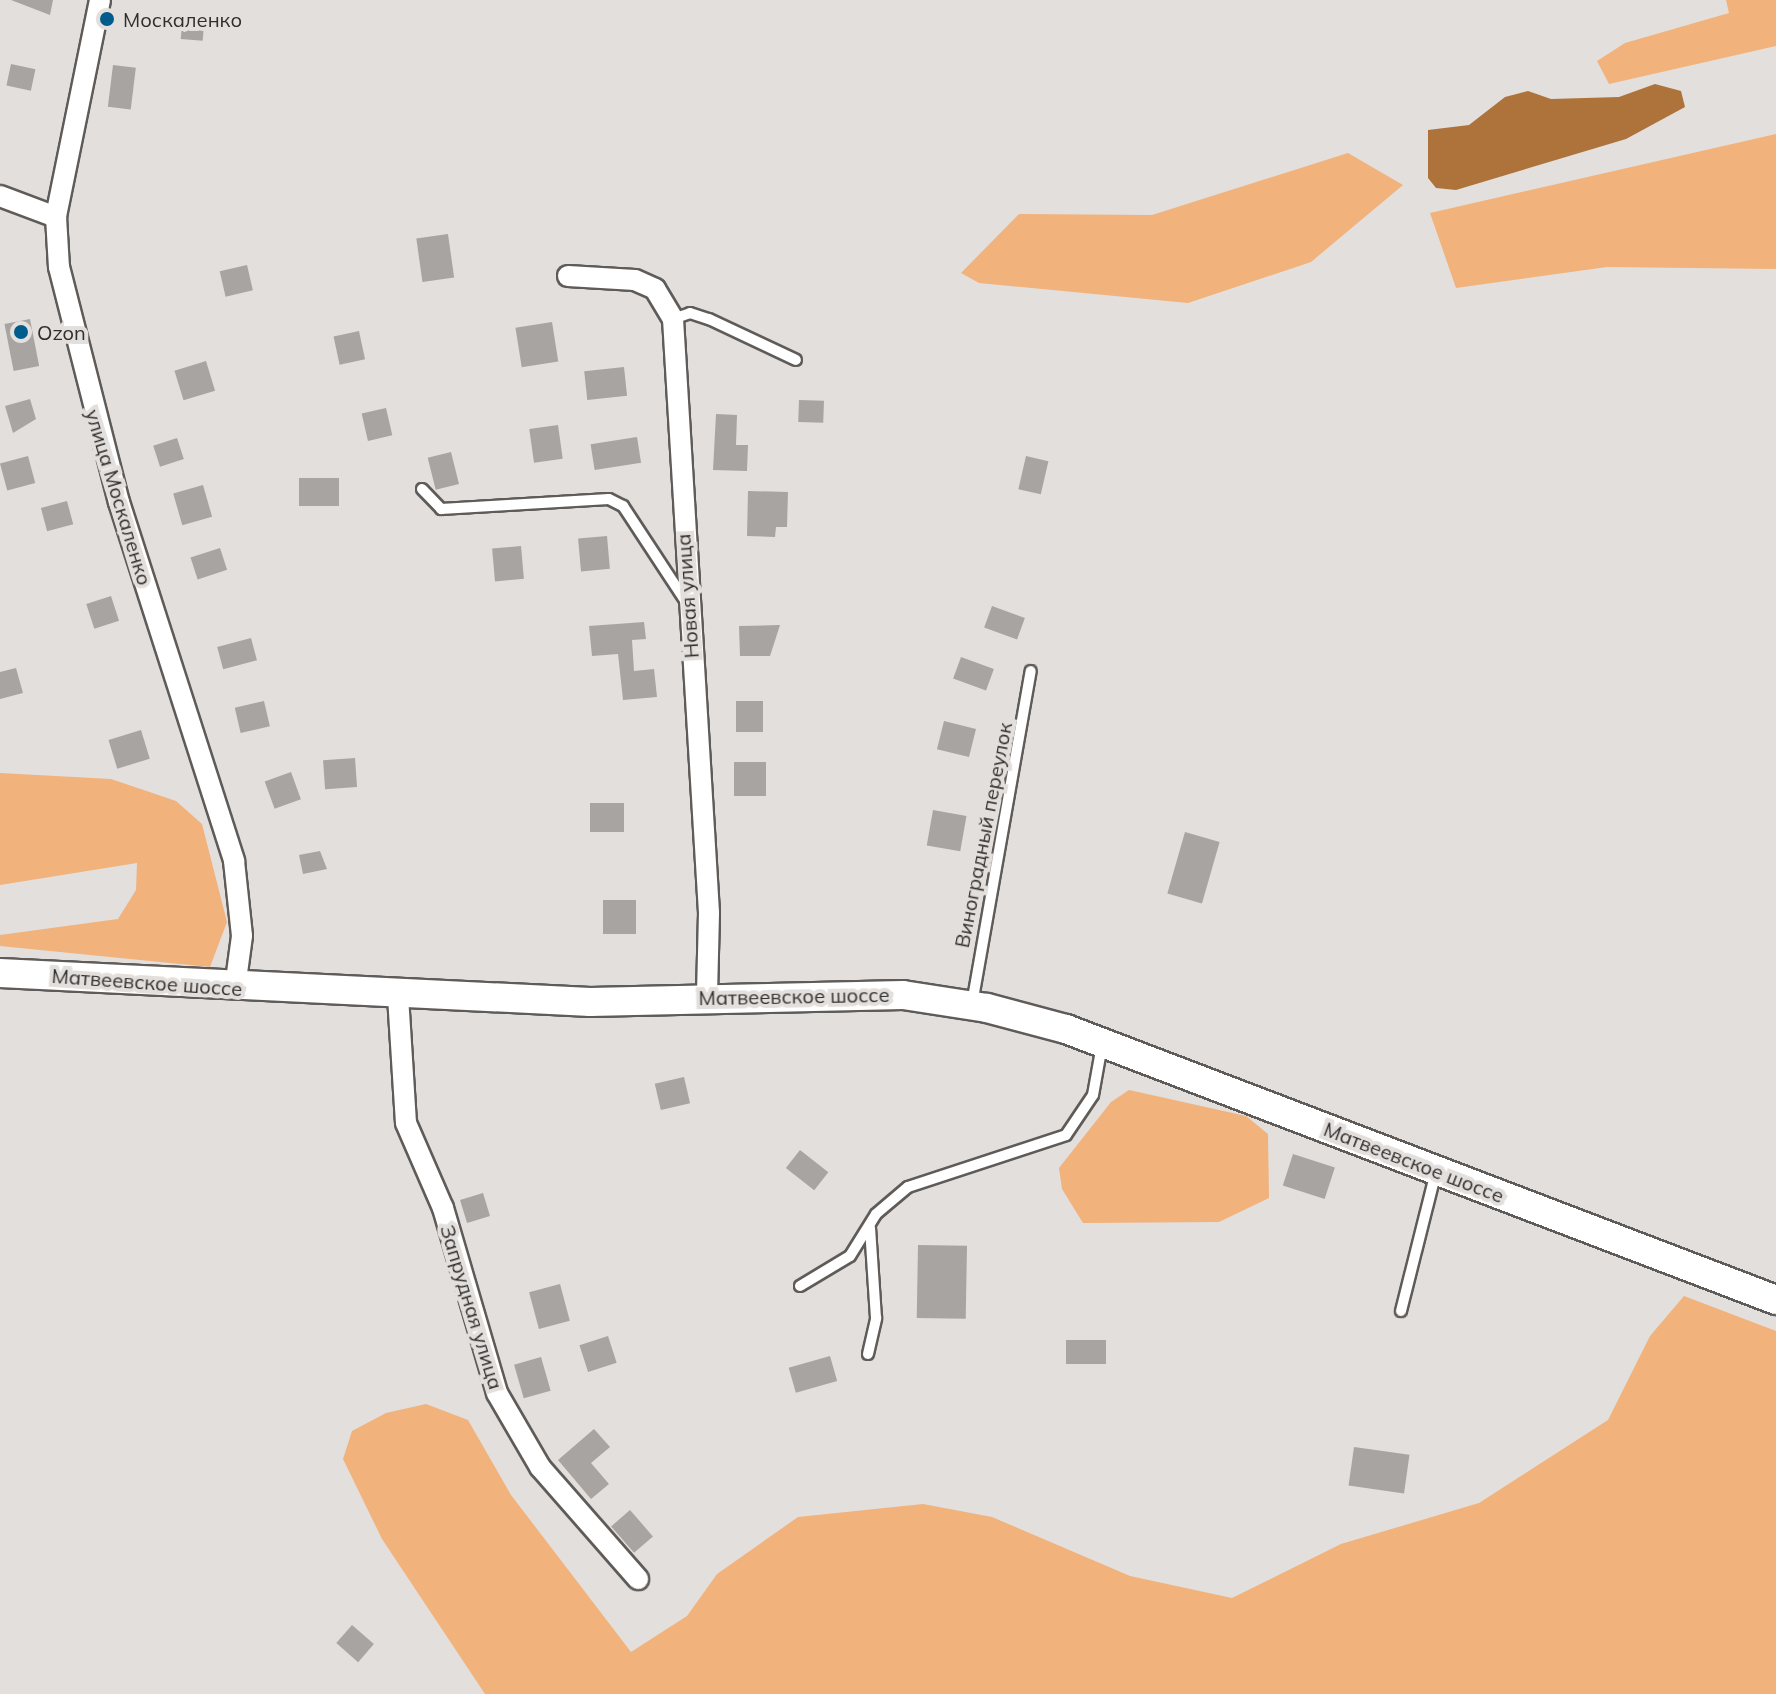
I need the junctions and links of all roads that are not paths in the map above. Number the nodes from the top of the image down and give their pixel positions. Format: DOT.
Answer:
graph roads {
  1 [pos="100,0"];
  2 [pos="0,196"];
  3 [pos="56,217"];
  4 [pos="568,276"];
  5 [pos="673,319"];
  6 [pos="796,360"];
  7 [pos="422,489"];
  8 [pos="687,604"];
  9 [pos="1031,671"];
  10 [pos="0,973"];
  11 [pos="223,988"];
  12 [pos="398,996"];
  13 [pos="707,997"];
  14 [pos="972,1006"];
  15 [pos="1103,1043"];
  16 [pos="1437,1171"];
  17 [pos="870,1226"];
  18 [pos="800,1286"];
  19 [pos="1776,1300"];
  20 [pos="1401,1311"];
  21 [pos="868,1354"];
  22 [pos="638,1579"];
  1 -- 3 [label="street, улица Москаленко"];
  2 -- 3 [label="street"];
  3 -- 11 [label="street, улица Москаленко"];
  4 -- 5 [label="street"];
  5 -- 6 [label="lane"];
  5 -- 8 [label="street, Новая улица"];
  7 -- 8 [label="lane"];
  8 -- 13 [label="street, Новая улица"];
  9 -- 14 [label="lane, Виноградный переулок"];
  10 -- 11 [label="main road, Матвеевское шоссе"];
  11 -- 12 [label="main road, Матвеевское шоссе"];
  12 -- 13 [label="main road, Матвеевское шоссе"];
  12 -- 22 [label="street, Запрудная улица"];
  13 -- 14 [label="main road, Матвеевское шоссе"];
  14 -- 15 [label="main road, Матвеевское шоссе"];
  15 -- 16 [label="main road, Матвеевское шоссе"];
  15 -- 17 [label="lane"];
  16 -- 19 [label="main road, Матвеевское шоссе"];
  16 -- 20 [label="lane"];
  17 -- 18 [label="lane"];
  17 -- 21 [label="lane"];
}
